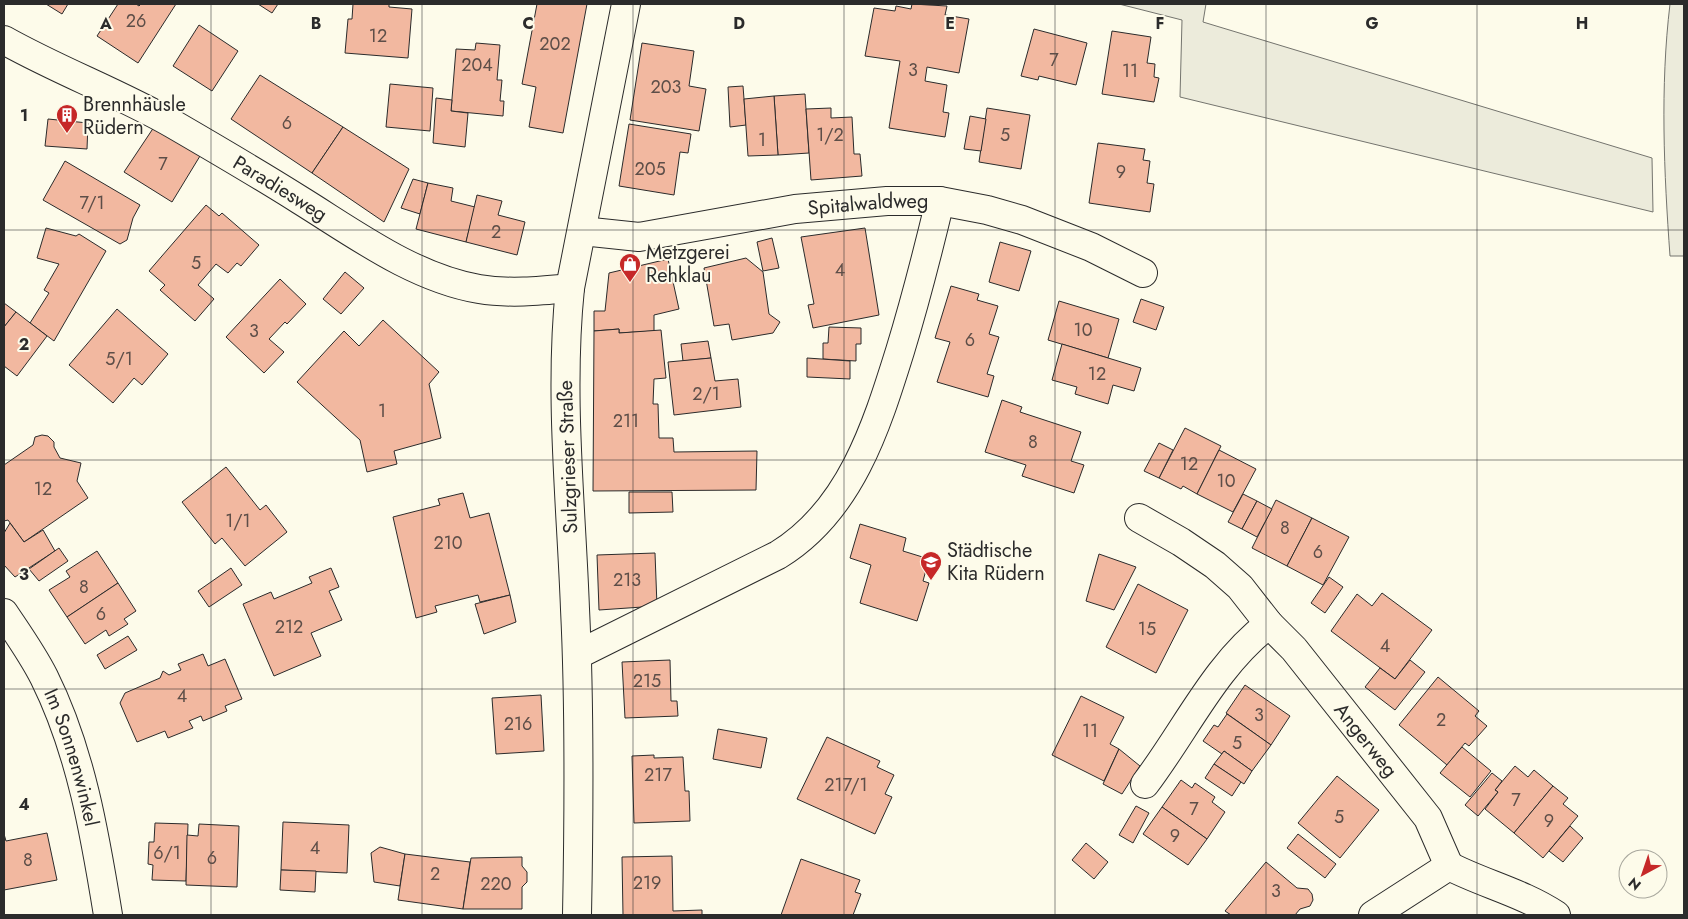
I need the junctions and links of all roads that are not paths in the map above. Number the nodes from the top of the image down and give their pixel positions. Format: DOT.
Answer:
graph roads {
  1 [pos="626,4"];
  2 [pos="4,40"];
  3 [pos="940,201"];
  4 [pos="582,231"];
  5 [pos="1143,273"];
  6 [pos="570,288"];
  7 [pos="1139,518"];
  8 [pos="4,613"];
  9 [pos="1269,624"];
  10 [pos="577,654"];
  11 [pos="1145,784"];
  12 [pos="1450,866"];
  13 [pos="108,915"];
  14 [pos="577,915"];
  15 [pos="1373,915"];
  16 [pos="1556,915"];
  1 -- 4 [label="street, Sulzgrieser Straße"];
  2 -- 6 [label="street, Paradiesweg"];
  3 -- 4 [label="street, Spitalwaldweg"];
  3 -- 5 [label="street, Spitalwaldweg"];
  3 -- 10 [label="street"];
  4 -- 6 [label="street, Sulzgrieser Straße"];
  6 -- 10 [label="street, Sulzgrieser Straße"];
  7 -- 9 [label="street, Angerweg"];
  8 -- 13 [label="street, Im Sonnenwinkel"];
  9 -- 11 [label="street"];
  9 -- 12 [label="street, Angerweg"];
  10 -- 14 [label="street, Sulzgrieser Straße"];
  12 -- 15 [label="street"];
  12 -- 16 [label="street"];
}
